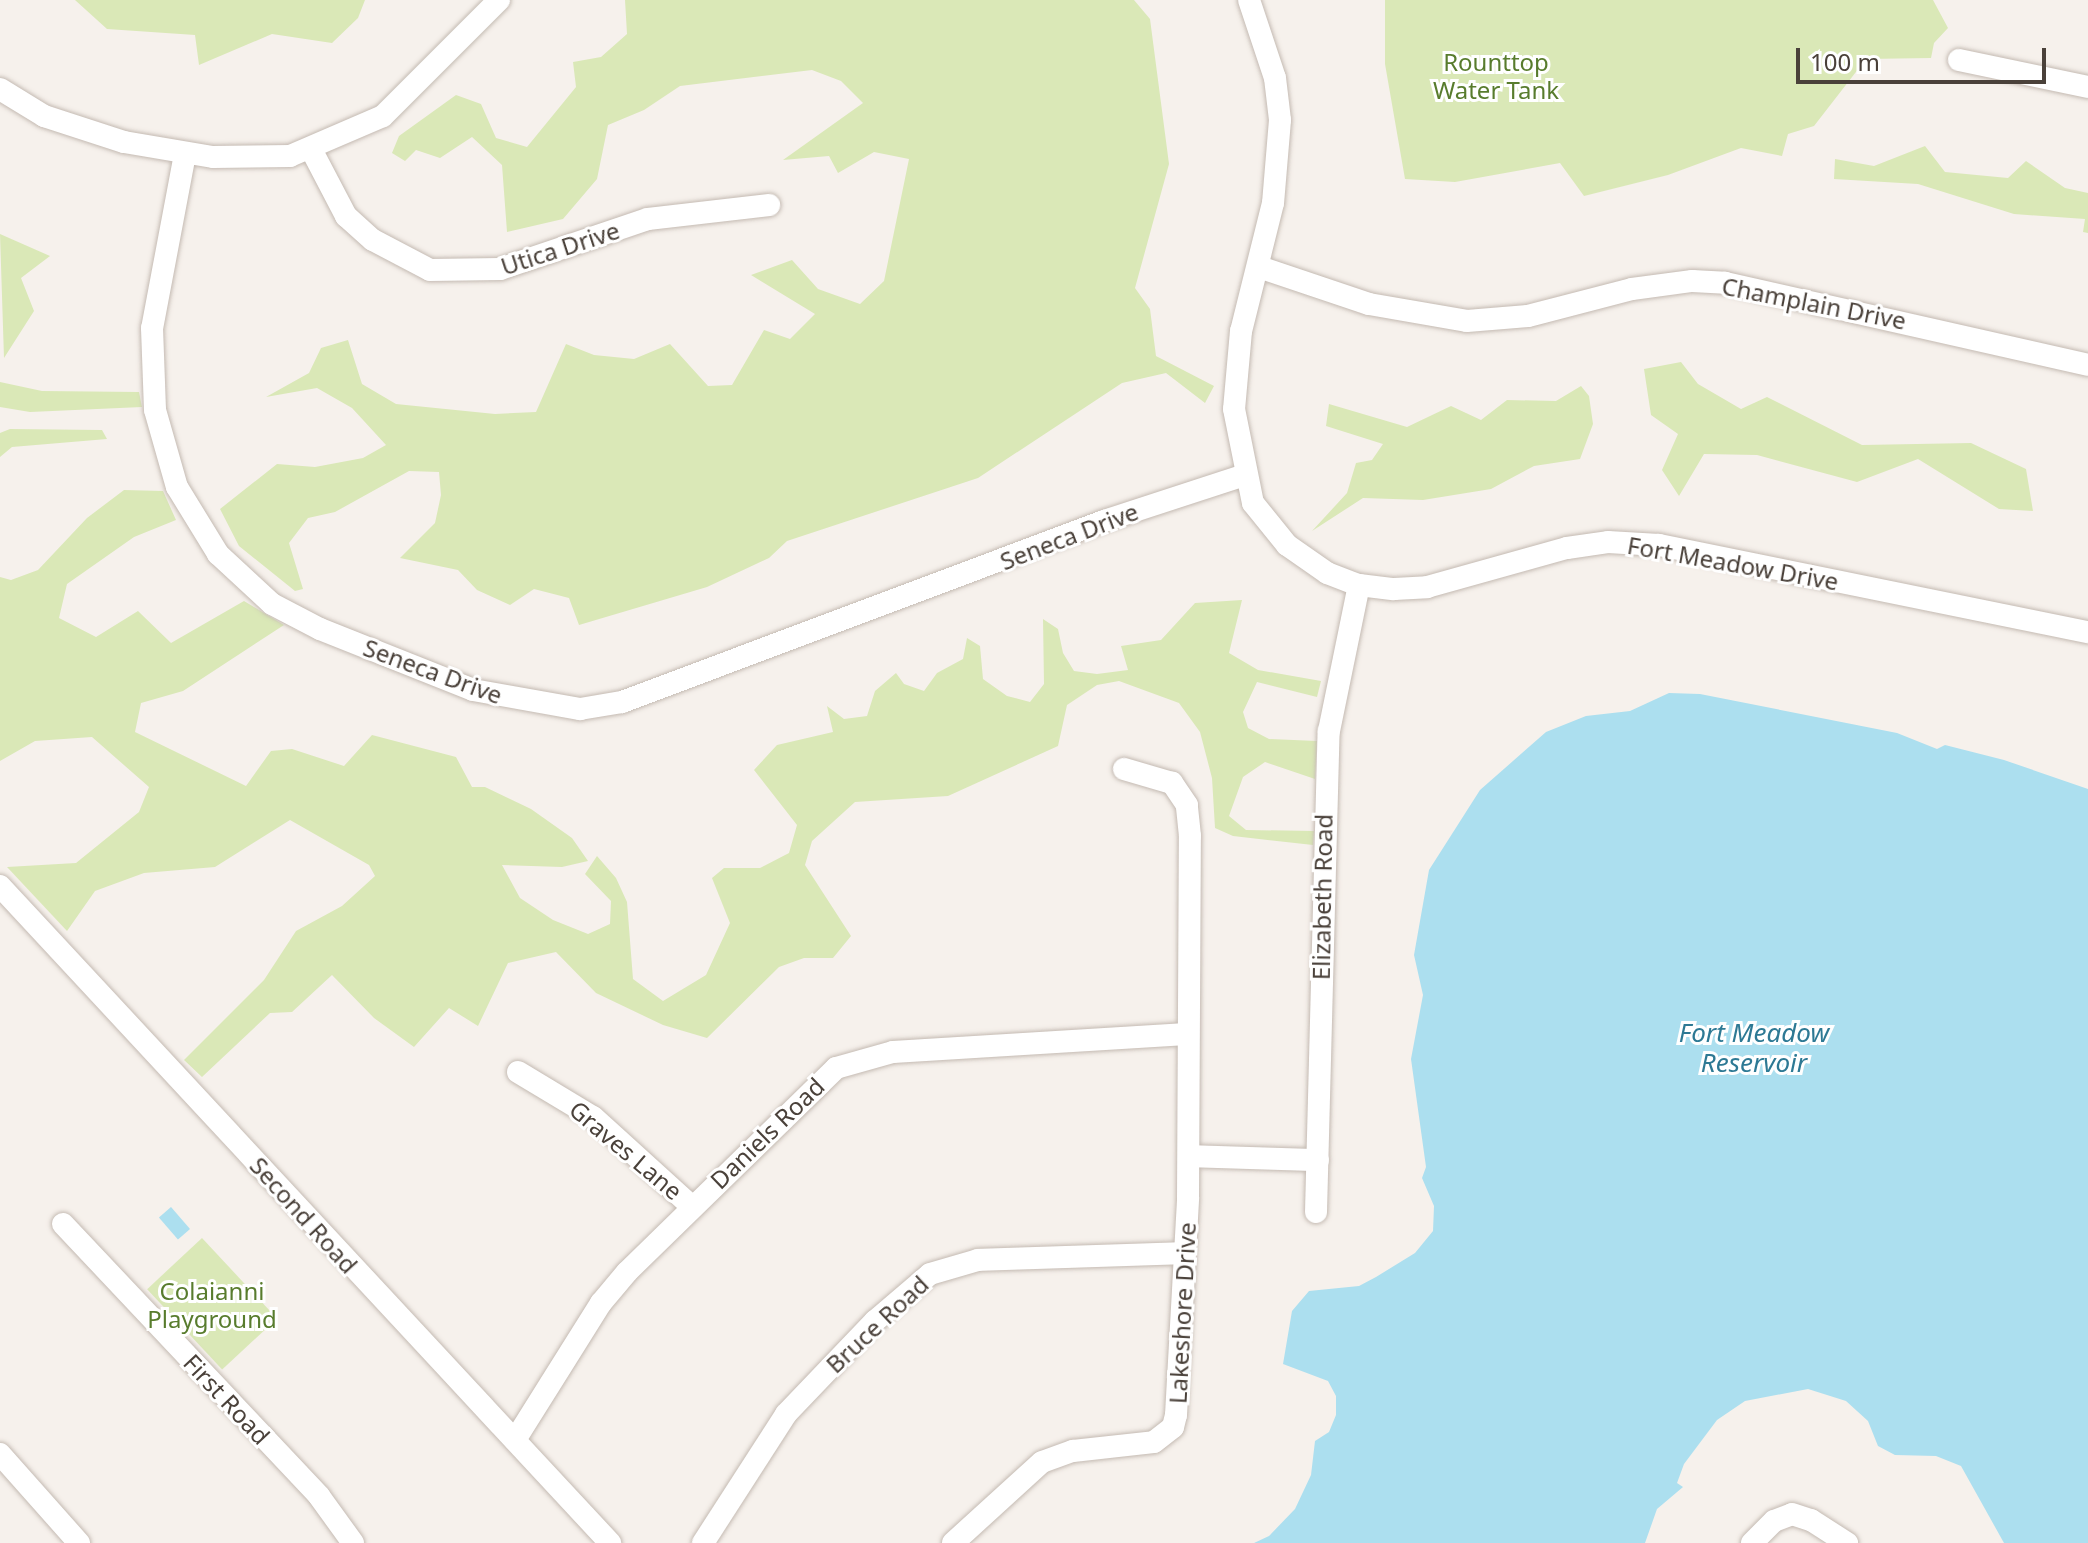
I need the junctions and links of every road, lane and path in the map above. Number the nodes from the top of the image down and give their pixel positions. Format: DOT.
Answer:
graph roads {
  1 [pos="499,0"];
  2 [pos="1249,0"];
  3 [pos="1959,60"];
  4 [pos="2088,87"];
  5 [pos="0,89"];
  6 [pos="311,149"];
  7 [pos="185,154"];
  8 [pos="769,205"];
  9 [pos="1259,267"];
  10 [pos="2088,365"];
  11 [pos="1245,475"];
  12 [pos="1359,585"];
  13 [pos="2088,632"];
  14 [pos="1124,769"];
  15 [pos="0,886"];
  16 [pos="1186,1034"];
  17 [pos="518,1072"];
  18 [pos="1189,1156"];
  19 [pos="1318,1160"];
  20 [pos="691,1206"];
  21 [pos="1316,1212"];
  22 [pos="63,1224"];
  23 [pos="1184,1253"];
  24 [pos="515,1440"];
  25 [pos="0,1454"];
  26 [pos="79,1543"];
  27 [pos="353,1543"];
  28 [pos="610,1543"];
  29 [pos="703,1543"];
  30 [pos="953,1543"];
  31 [pos="1752,1543"];
  32 [pos="1847,1543"];
  1 -- 6 [label="street"];
  2 -- 9 [label="street, Fort Meadow Drive"];
  3 -- 4 [label="street"];
  5 -- 7 [label="street"];
  6 -- 7 [label="street"];
  6 -- 8 [label="street, Utica Drive"];
  7 -- 11 [label="street, Seneca Drive"];
  9 -- 10 [label="street, Champlain Drive"];
  9 -- 11 [label="street, Fort Meadow Drive"];
  11 -- 12 [label="street, Fort Meadow Drive"];
  12 -- 13 [label="street, Fort Meadow Drive"];
  12 -- 19 [label="street, Elizabeth Road"];
  14 -- 16 [label="street, Lakeshore Drive"];
  15 -- 24 [label="street, Second Road"];
  16 -- 18 [label="street, Lakeshore Drive"];
  16 -- 20 [label="street, Daniels Road"];
  17 -- 20 [label="street, Graves Lane"];
  18 -- 19 [label="street"];
  18 -- 23 [label="street, Lakeshore Drive"];
  19 -- 21 [label="street, Elizabeth Road"];
  20 -- 24 [label="street, Daniels Road"];
  22 -- 27 [label="street, First Road"];
  23 -- 29 [label="street, Bruce Road"];
  23 -- 30 [label="street, Lakeshore Drive"];
  24 -- 28 [label="street, Second Road"];
  25 -- 26 [label="street"];
  31 -- 32 [label="street"];
}
